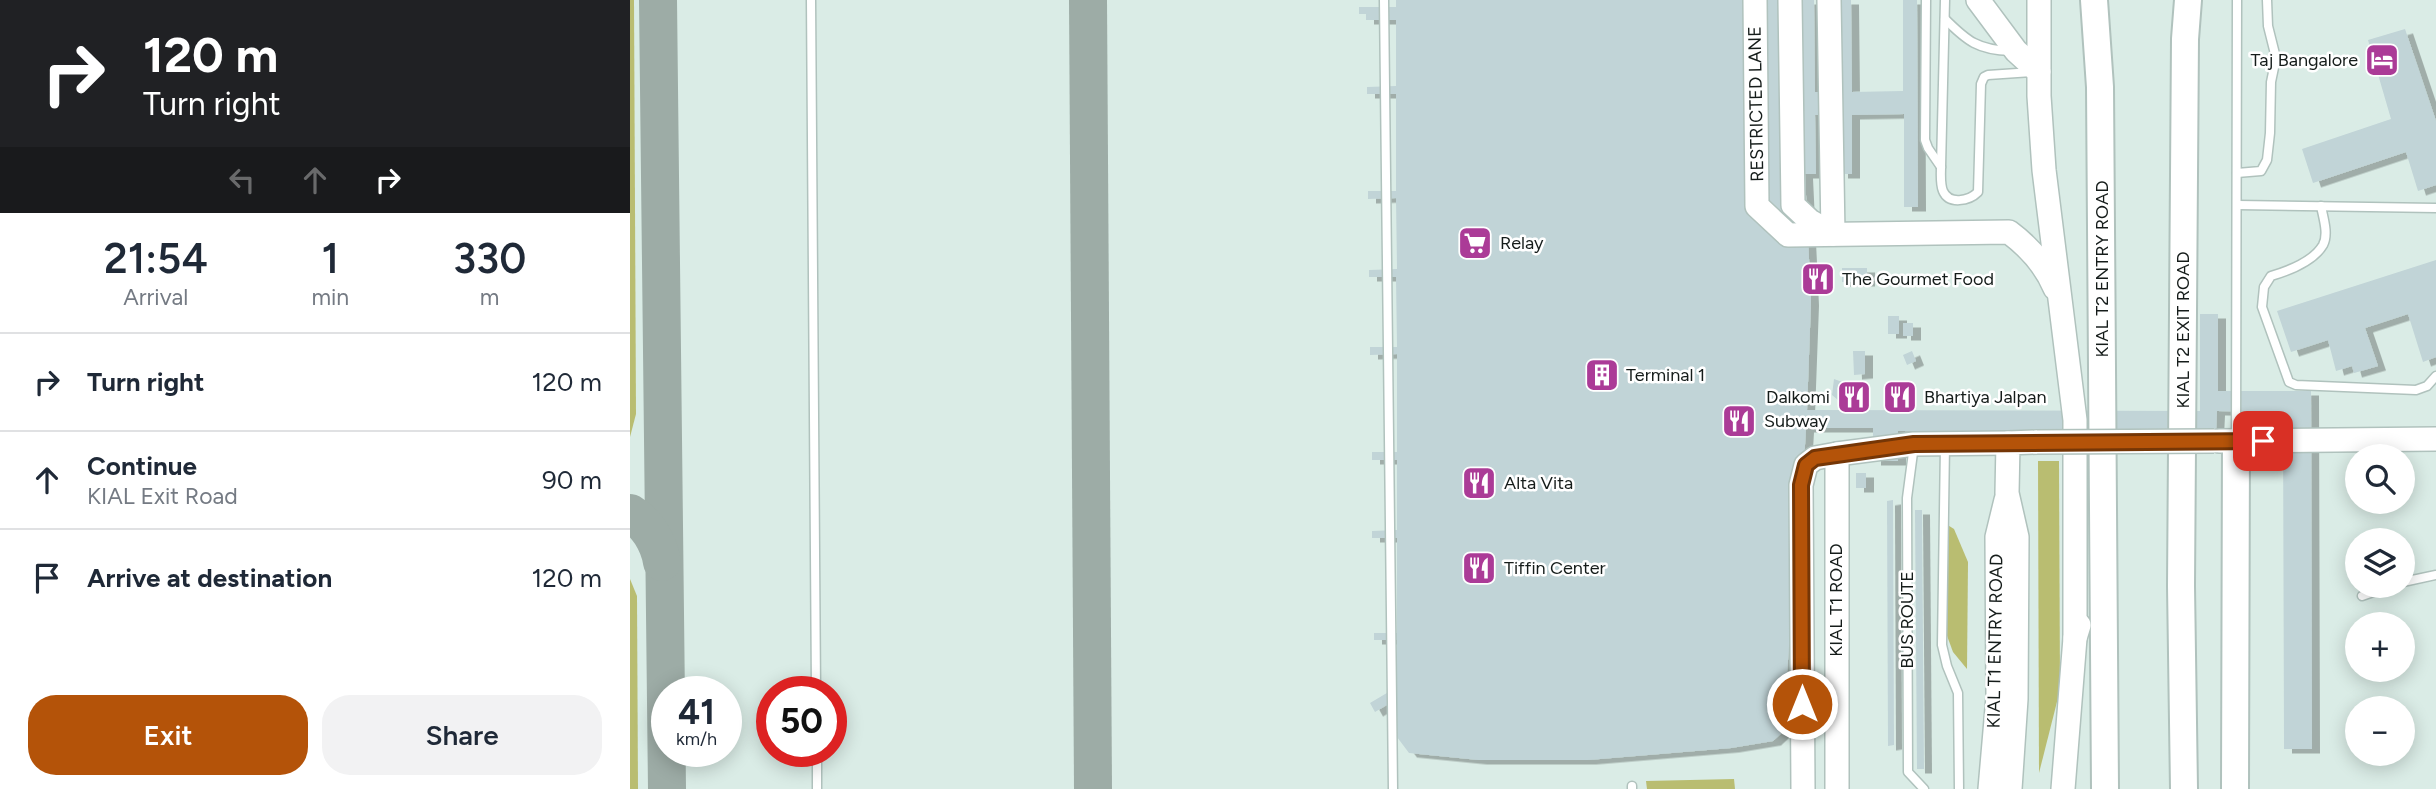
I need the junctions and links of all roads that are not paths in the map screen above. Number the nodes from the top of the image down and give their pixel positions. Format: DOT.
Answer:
graph roads {
  1 [pos="811,0"];
  2 [pos="1384,0"];
  3 [pos="1755,0"];
  4 [pos="1790,0"];
  5 [pos="1829,0"];
  6 [pos="1926,0"];
  7 [pos="1945,0"];
  8 [pos="1978,0"];
  9 [pos="2039,0"];
  10 [pos="2094,0"];
  11 [pos="2100,0"];
  12 [pos="2190,0"];
  13 [pos="2237,0"];
  14 [pos="2267,0"];
  15 [pos="1945,19"];
  16 [pos="2016,51"];
  17 [pos="2039,72"];
  18 [pos="2100,87"];
  19 [pos="1941,167"];
  20 [pos="2237,173"];
  21 [pos="2238,205"];
  22 [pos="2321,206"];
  23 [pos="2436,208"];
  24 [pos="1833,234"];
  25 [pos="2061,305"];
  26 [pos="2436,376"];
  27 [pos="2075,420"];
  28 [pos="2436,439"];
  29 [pos="2225,442"];
  30 [pos="2008,443"];
  31 [pos="1914,444"];
  32 [pos="1945,444"];
  33 [pos="1826,456"];
  34 [pos="2007,493"];
  35 [pos="2104,537"];
  36 [pos="2436,575"];
  37 [pos="2415,579"];
  38 [pos="2075,638"];
  39 [pos="816,676"];
  40 [pos="817,767"];
  41 [pos="817,789"];
  42 [pos="1393,789"];
  43 [pos="1803,789"];
  44 [pos="1837,789"];
  45 [pos="1924,789"];
  46 [pos="1959,789"];
  47 [pos="1990,789"];
  48 [pos="2010,789"];
  49 [pos="2063,789"];
  50 [pos="2105,789"];
  51 [pos="2184,789"];
  52 [pos="2235,789"];
  1 -- 39 [label="lane"];
  2 -- 42 [label="lane"];
  3 -- 24 [label="main road, RESTRICTED LANE"];
  4 -- 24 [label="main road"];
  5 -- 24 [label="main road"];
  6 -- 19 [label="lane"];
  7 -- 15 [label="lane"];
  8 -- 16 [label="main road"];
  9 -- 17 [label="main road"];
  10 -- 18 [label="main road, KIAL T2 ENTRY ROAD"];
  11 -- 18 [label="main road"];
  12 -- 51 [label="main road, KIAL T2 EXIT ROAD"];
  13 -- 20 [label="lane"];
  14 -- 20 [label="lane"];
  15 -- 16 [label="lane"];
  15 -- 19 [label="lane"];
  16 -- 17 [label="main road"];
  17 -- 19 [label="lane"];
  17 -- 25 [label="main road"];
  18 -- 35 [label="main road, KIAL T2 ENTRY ROAD"];
  20 -- 21 [label="lane"];
  21 -- 22 [label="lane"];
  21 -- 29 [label="lane"];
  22 -- 23 [label="lane"];
  22 -- 26 [label="lane"];
  24 -- 25 [label="main road, RESTRICTED LANE"];
  25 -- 27 [label="main road"];
  27 -- 35 [label="main road, KIAL T2 ENTRY ROAD"];
  27 -- 38 [label="main road"];
  28 -- 29 [label="main road"];
  29 -- 30 [label="main road, bridge"];
  29 -- 52 [label="main road"];
  30 -- 32 [label="main road"];
  30 -- 34 [label="main road, KIAL T1 ENTRY ROAD"];
  31 -- 32 [label="main road"];
  31 -- 33 [label="main road"];
  31 -- 45 [label="lane, BUS ROUTE"];
  32 -- 46 [label="lane, BUS ROUTE"];
  33 -- 43 [label="main road, KIAL T1 ROAD"];
  33 -- 44 [label="main road, KIAL T1 ROAD"];
  34 -- 47 [label="main road, KIAL T1 ENTRY ROAD"];
  34 -- 48 [label="main road, KIAL T1 ENTRY ROAD"];
  35 -- 38 [label="main road, KIAL T2 ENTRY ROAD"];
  35 -- 50 [label="main road, KIAL T2 ENTRY ROAD"];
  36 -- 37 [label="lane"];
  38 -- 49 [label="main road, KIAL T2 ENTRY ROAD"];
  40 -- 41 [label="lane"];
}
